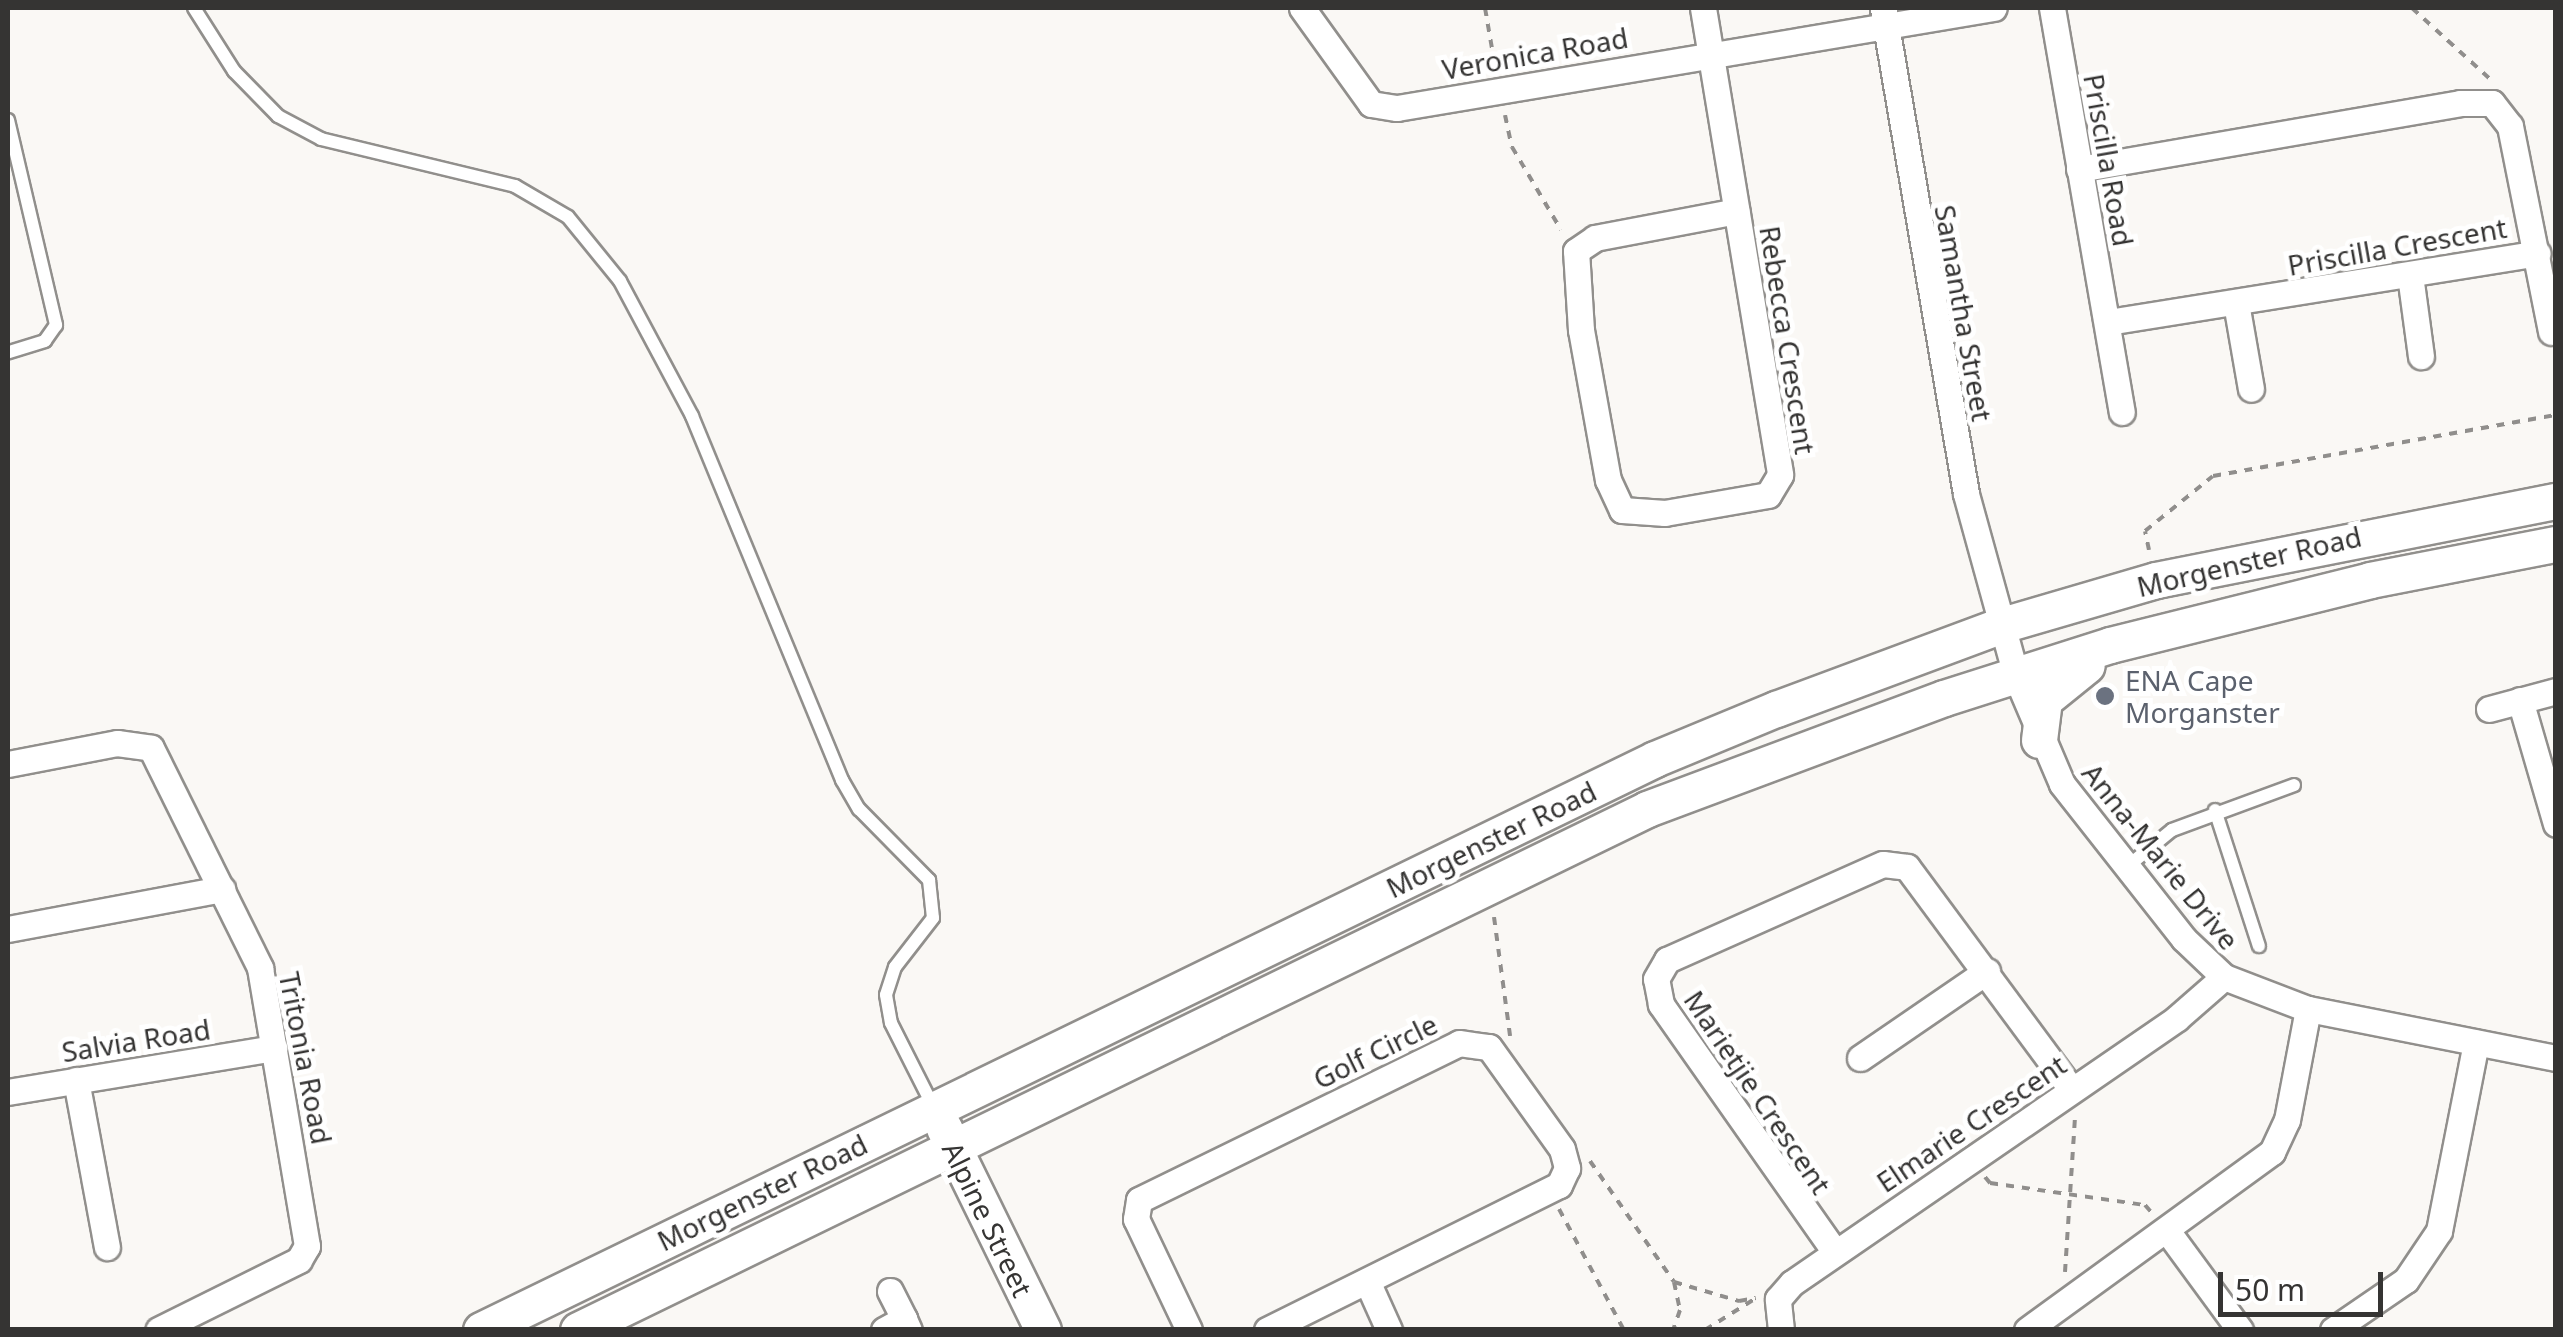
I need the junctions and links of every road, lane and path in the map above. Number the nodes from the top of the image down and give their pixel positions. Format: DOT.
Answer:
graph roads {
  1 [pos="194,8"];
  2 [pos="1302,8"];
  3 [pos="1485,8"];
  4 [pos="1703,8"];
  5 [pos="1994,8"];
  6 [pos="2052,8"];
  7 [pos="2412,8"];
  8 [pos="1884,15"];
  9 [pos="1711,52"];
  10 [pos="1499,91"];
  11 [pos="2492,103"];
  12 [pos="8,120"];
  13 [pos="2079,169"];
  14 [pos="1736,211"];
  15 [pos="1582,245"];
  16 [pos="2537,253"];
  17 [pos="2410,274"];
  18 [pos="2236,303"];
  19 [pos="2108,322"];
  20 [pos="2552,332"];
  21 [pos="8,352"];
  22 [pos="2421,356"];
  23 [pos="2251,389"];
  24 [pos="2122,412"];
  25 [pos="2556,416"];
  26 [pos="2556,501"];
  27 [pos="2556,544"];
  28 [pos="2150,558"];
  29 [pos="2002,624"];
  30 [pos="2155,633"];
  31 [pos="2016,676"];
  32 [pos="2556,692"];
  33 [pos="2520,700"];
  34 [pos="2488,710"];
  35 [pos="2039,740"];
  36 [pos="8,764"];
  37 [pos="2294,785"];
  38 [pos="2215,810"];
  39 [pos="2556,824"];
  40 [pos="2128,866"];
  41 [pos="222,889"];
  42 [pos="1494,911"];
  43 [pos="8,929"];
  44 [pos="2259,946"];
  45 [pos="1987,972"];
  46 [pos="2224,978"];
  47 [pos="2308,1009"];
  48 [pos="2476,1043"];
  49 [pos="274,1048"];
  50 [pos="1860,1058"];
  51 [pos="2556,1058"];
  52 [pos="1504,1065"];
  53 [pos="76,1080"];
  54 [pos="8,1092"];
  55 [pos="2068,1093"];
  56 [pos="934,1108"];
  57 [pos="953,1146"];
  58 [pos="1971,1159"];
  59 [pos="1566,1161"];
  60 [pos="1550,1192"];
  61 [pos="2168,1232"];
  62 [pos="107,1248"];
  63 [pos="1835,1252"];
  64 [pos="1366,1281"];
  65 [pos="1674,1282"];
  66 [pos="890,1291"];
  67 [pos="1770,1295"];
  68 [pos="2070,1300"];
  69 [pos="899,1326"];
  70 [pos="158,1330"];
  71 [pos="481,1330"];
  72 [pos="578,1330"];
  73 [pos="1043,1330"];
  74 [pos="1189,1330"];
  75 [pos="1267,1330"];
  76 [pos="1389,1330"];
  77 [pos="1624,1330"];
  78 [pos="1673,1330"];
  79 [pos="1705,1330"];
  80 [pos="1781,1330"];
  81 [pos="2027,1330"];
  82 [pos="2240,1330"];
  83 [pos="2333,1330"];
  1 -- 56 [label="lane"];
  2 -- 10 [label="street, Veronica Road"];
  3 -- 10 [label="path"];
  4 -- 9 [label="street, Rebecca Crescent"];
  5 -- 8 [label="street, Veronica Road"];
  6 -- 13 [label="street, Priscilla Road"];
  7 -- 11 [label="path"];
  8 -- 9 [label="street, Veronica Road"];
  8 -- 29 [label="street, Samantha Street"];
  9 -- 10 [label="street, Veronica Road"];
  9 -- 14 [label="street, Rebecca Crescent"];
  10 -- 15 [label="path"];
  11 -- 13 [label="street"];
  11 -- 16 [label="street, Priscilla Crescent"];
  12 -- 21 [label="lane"];
  13 -- 19 [label="street, Priscilla Road"];
  14 -- 15 [label="street, Rebecca Crescent"];
  14 -- 15 [label="street, Rebecca Crescent"];
  16 -- 17 [label="street, Priscilla Crescent"];
  16 -- 20 [label="street"];
  17 -- 18 [label="street, Priscilla Crescent"];
  17 -- 22 [label="street"];
  18 -- 19 [label="street, Priscilla Crescent"];
  18 -- 23 [label="street"];
  19 -- 24 [label="street, Priscilla Road"];
  25 -- 28 [label="path"];
  26 -- 29 [label="main road, Morgenster Road"];
  27 -- 30 [label="main road, Morgenster Road"];
  29 -- 31 [label="street, Samantha Street"];
  29 -- 56 [label="main road, Morgenster Road"];
  30 -- 31 [label="main road, Morgenster Road"];
  30 -- 35 [label="main road"];
  31 -- 35 [label="street, Anna-Marie Drive"];
  31 -- 57 [label="main road, Morgenster Road"];
  32 -- 33 [label="street"];
  33 -- 34 [label="street"];
  33 -- 39 [label="street"];
  35 -- 40 [label="street, Anna-Marie Drive"];
  36 -- 41 [label="street, Tritonia Road"];
  37 -- 38 [label="lane"];
  38 -- 40 [label="lane"];
  38 -- 44 [label="lane"];
  40 -- 46 [label="street, Anna-Marie Drive"];
  41 -- 43 [label="street"];
  41 -- 49 [label="street, Tritonia Road"];
  42 -- 52 [label="path"];
  45 -- 50 [label="street"];
  45 -- 55 [label="street, Marietjie Crescent"];
  45 -- 63 [label="street, Marietjie Crescent"];
  46 -- 47 [label="street, Anna-Marie Drive"];
  46 -- 55 [label="street, Elmarie Crescent"];
  47 -- 48 [label="street, Anna-Marie Drive"];
  47 -- 61 [label="street"];
  48 -- 51 [label="street, Anna-Marie Drive"];
  48 -- 83 [label="street"];
  49 -- 53 [label="street, Salvia Road"];
  49 -- 70 [label="street, Tritonia Road"];
  52 -- 59 [label="street"];
  52 -- 74 [label="street, Golf Circle"];
  53 -- 54 [label="street, Salvia Road"];
  53 -- 62 [label="street"];
  55 -- 58 [label="street, Elmarie Crescent"];
  55 -- 68 [label="path"];
  56 -- 57 [label="main road, Alpine Street"];
  56 -- 71 [label="main road, Morgenster Road"];
  57 -- 72 [label="main road, Morgenster Road"];
  57 -- 73 [label="main road, Alpine Street"];
  58 -- 61 [label="path"];
  58 -- 63 [label="street, Elmarie Crescent"];
  59 -- 60 [label="street"];
  59 -- 65 [label="path"];
  60 -- 64 [label="street"];
  60 -- 77 [label="path"];
  61 -- 68 [label="street"];
  61 -- 82 [label="street"];
  63 -- 67 [label="street, Elmarie Crescent"];
  64 -- 75 [label="street"];
  64 -- 76 [label="street"];
  65 -- 67 [label="path"];
  65 -- 78 [label="path"];
  66 -- 69 [label="street"];
  67 -- 79 [label="path"];
  67 -- 80 [label="street"];
  68 -- 81 [label="street"];
}
